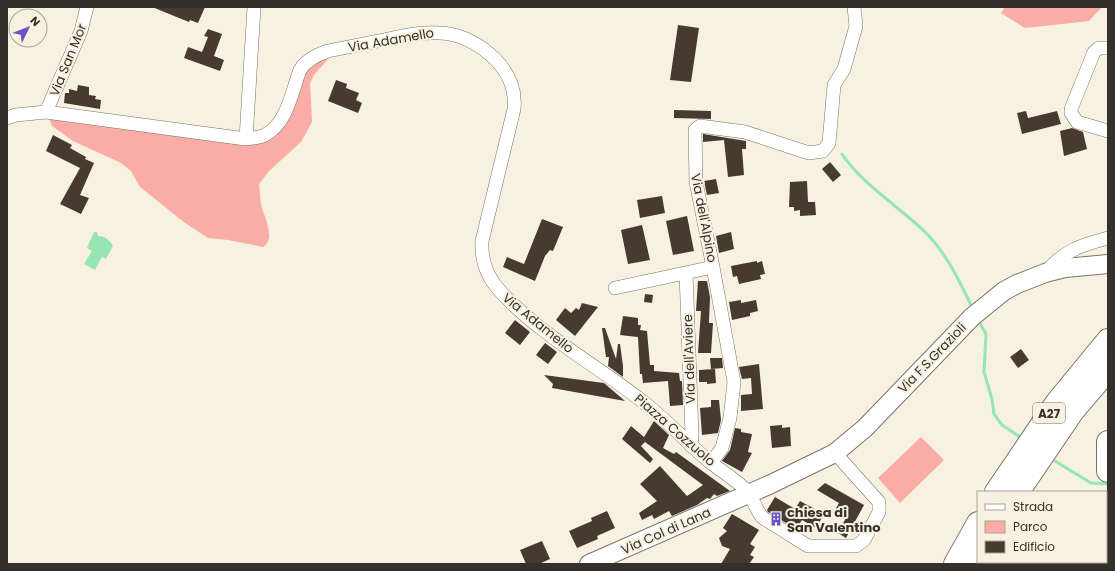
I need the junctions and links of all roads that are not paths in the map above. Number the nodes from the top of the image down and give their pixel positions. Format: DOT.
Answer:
graph roads {
  1 [pos="87,7"];
  2 [pos="254,7"];
  3 [pos="854,7"];
  4 [pos="1108,48"];
  5 [pos="46,112"];
  6 [pos="7,118"];
  7 [pos="1108,131"];
  8 [pos="246,139"];
  9 [pos="1108,238"];
  10 [pos="1108,264"];
  11 [pos="713,267"];
  12 [pos="686,273"];
  13 [pos="1045,273"];
  14 [pos="615,288"];
  15 [pos="1108,340"];
  16 [pos="598,370"];
  17 [pos="1108,370"];
  18 [pos="1108,442"];
  19 [pos="691,446"];
  20 [pos="835,453"];
  21 [pos="711,463"];
  22 [pos="1108,471"];
  23 [pos="997,491"];
  24 [pos="1019,491"];
  25 [pos="749,494"];
  26 [pos="977,525"];
  27 [pos="1091,563"];
  28 [pos="590,564"];
  29 [pos="955,564"];
  30 [pos="1080,564"];
  1 -- 5 [label="street, Via San Mor"];
  2 -- 8 [label="street"];
  3 -- 11 [label="street, Via dell'Alpino"];
  4 -- 7 [label="street"];
  5 -- 6 [label="street, Via Adamello"];
  5 -- 8 [label="street, Via Adamello"];
  8 -- 16 [label="street, Via Adamello"];
  9 -- 13 [label="street"];
  10 -- 13 [label="main road, Via F.S.Grazioli"];
  11 -- 12 [label="street"];
  11 -- 21 [label="street, Via dell'Alpino"];
  12 -- 14 [label="street"];
  12 -- 19 [label="street, Via dell'Aviere"];
  13 -- 20 [label="main road, Via F.S.Grazioli"];
  15 -- 23 [label="highway, A27"];
  16 -- 19 [label="street, Piazza Cozzuolo"];
  17 -- 24 [label="highway, A27"];
  18 -- 22 [label="highway"];
  19 -- 21 [label="street, Piazza Cozzuolo"];
  20 -- 25 [label="main road, Via F.S.Grazioli"];
  20 -- 25 [label="street"];
  21 -- 25 [label="street, Piazza Cozzuolo"];
  25 -- 28 [label="main road, Via Col di Lana"];
  26 -- 29 [label="highway"];
  27 -- 30 [label="highway"];
}
